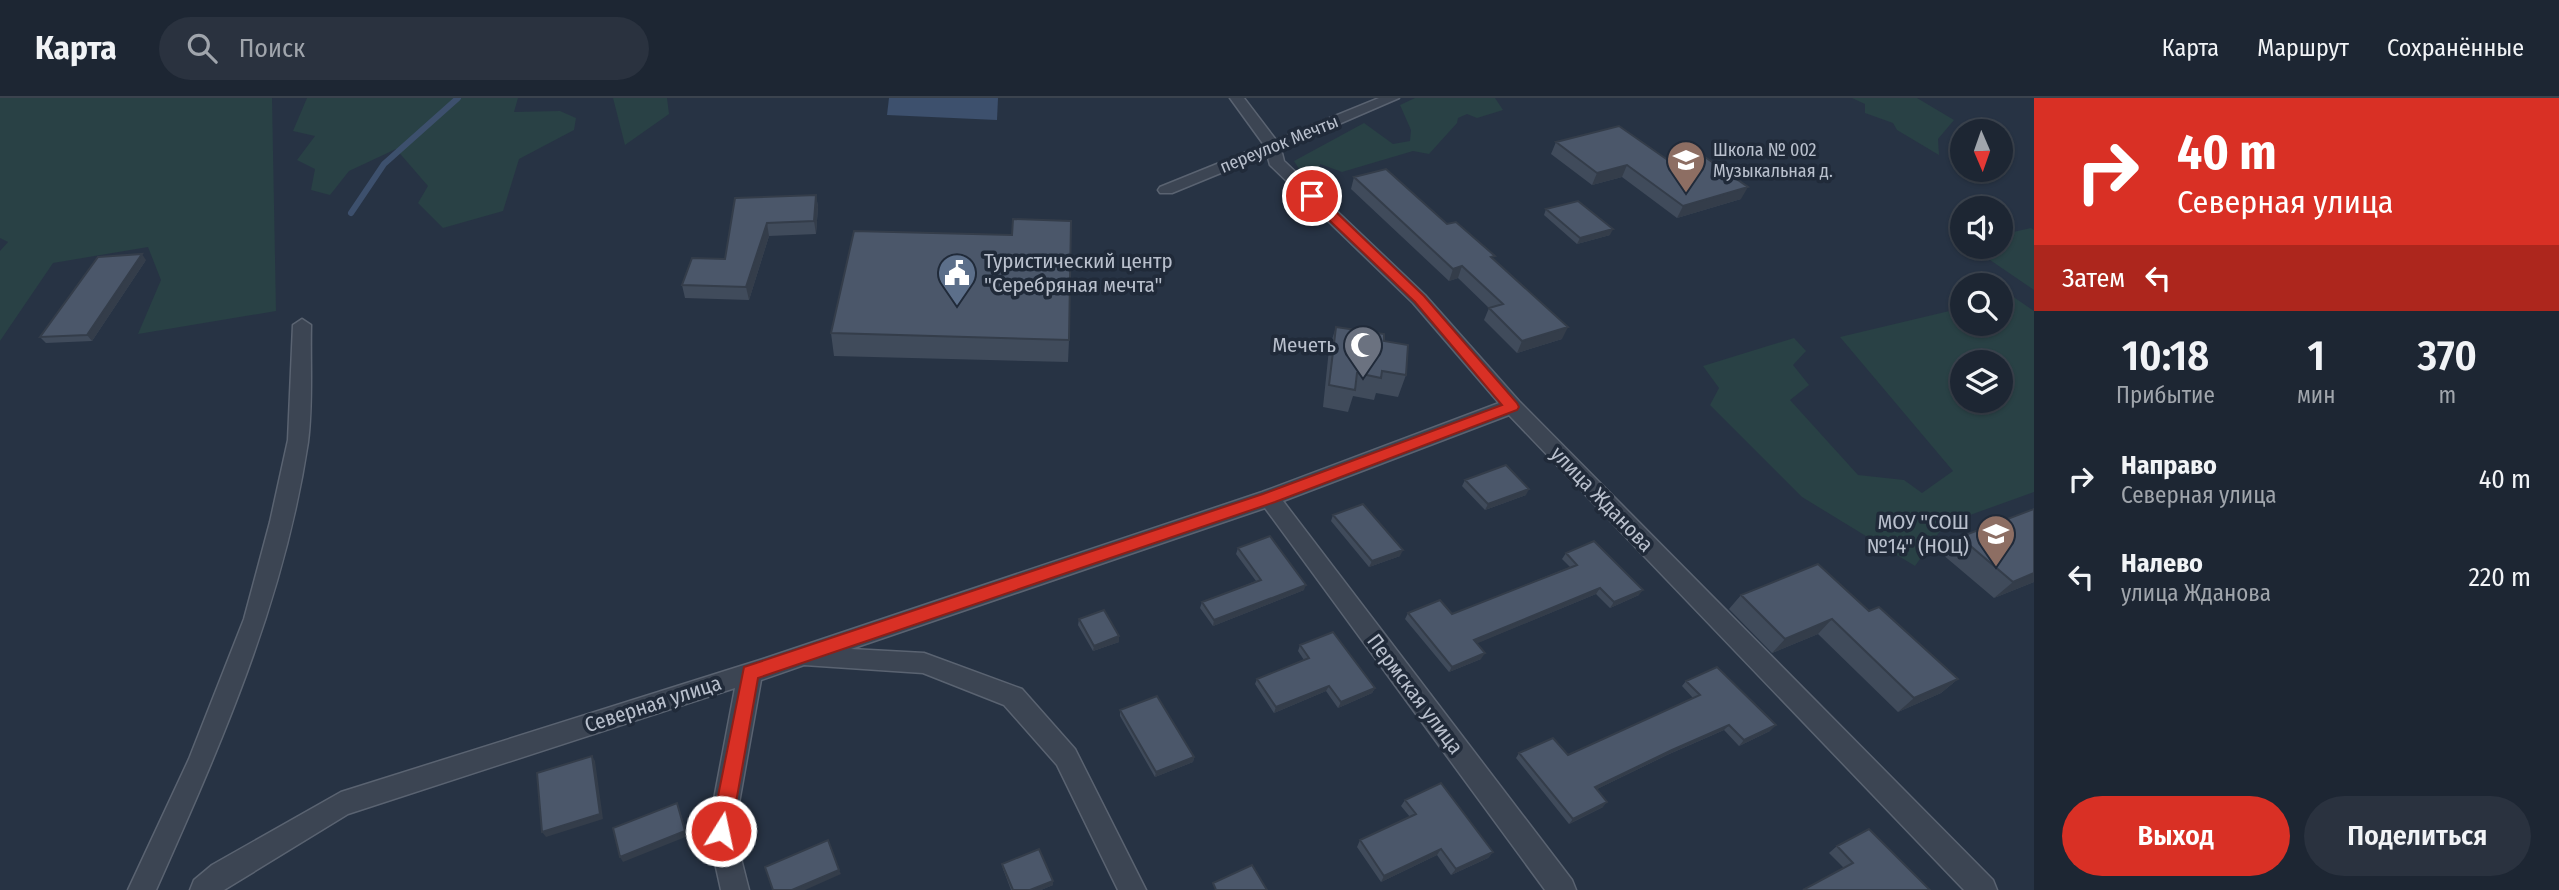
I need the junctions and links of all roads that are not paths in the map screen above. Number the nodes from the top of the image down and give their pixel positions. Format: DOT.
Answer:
graph roads {
  1 [pos="1237,98"];
  2 [pos="1392,98"];
  3 [pos="1273,146"];
  4 [pos="1166,190"];
  5 [pos="302,325"];
  6 [pos="1512,407"];
  7 [pos="1269,498"];
  8 [pos="797,656"];
  9 [pos="750,673"];
  10 [pos="142,890"];
  11 [pos="204,890"];
  12 [pos="734,890"];
  13 [pos="1132,890"];
  14 [pos="1562,890"];
  15 [pos="1983,890"];
  1 -- 3 [label="street, улица Жданова"];
  2 -- 3 [label="street, переулок Мечты"];
  3 -- 4 [label="street, переулок Мечты"];
  3 -- 6 [label="street, улица Жданова"];
  5 -- 10 [label="street"];
  6 -- 7 [label="street, Северная улица"];
  6 -- 15 [label="street, улица Жданова"];
  7 -- 8 [label="street, Северная улица"];
  7 -- 14 [label="street, Пермская улица"];
  8 -- 9 [label="street, Северная улица"];
  8 -- 13 [label="street"];
  9 -- 11 [label="street, Северная улица"];
  9 -- 12 [label="street"];
}
